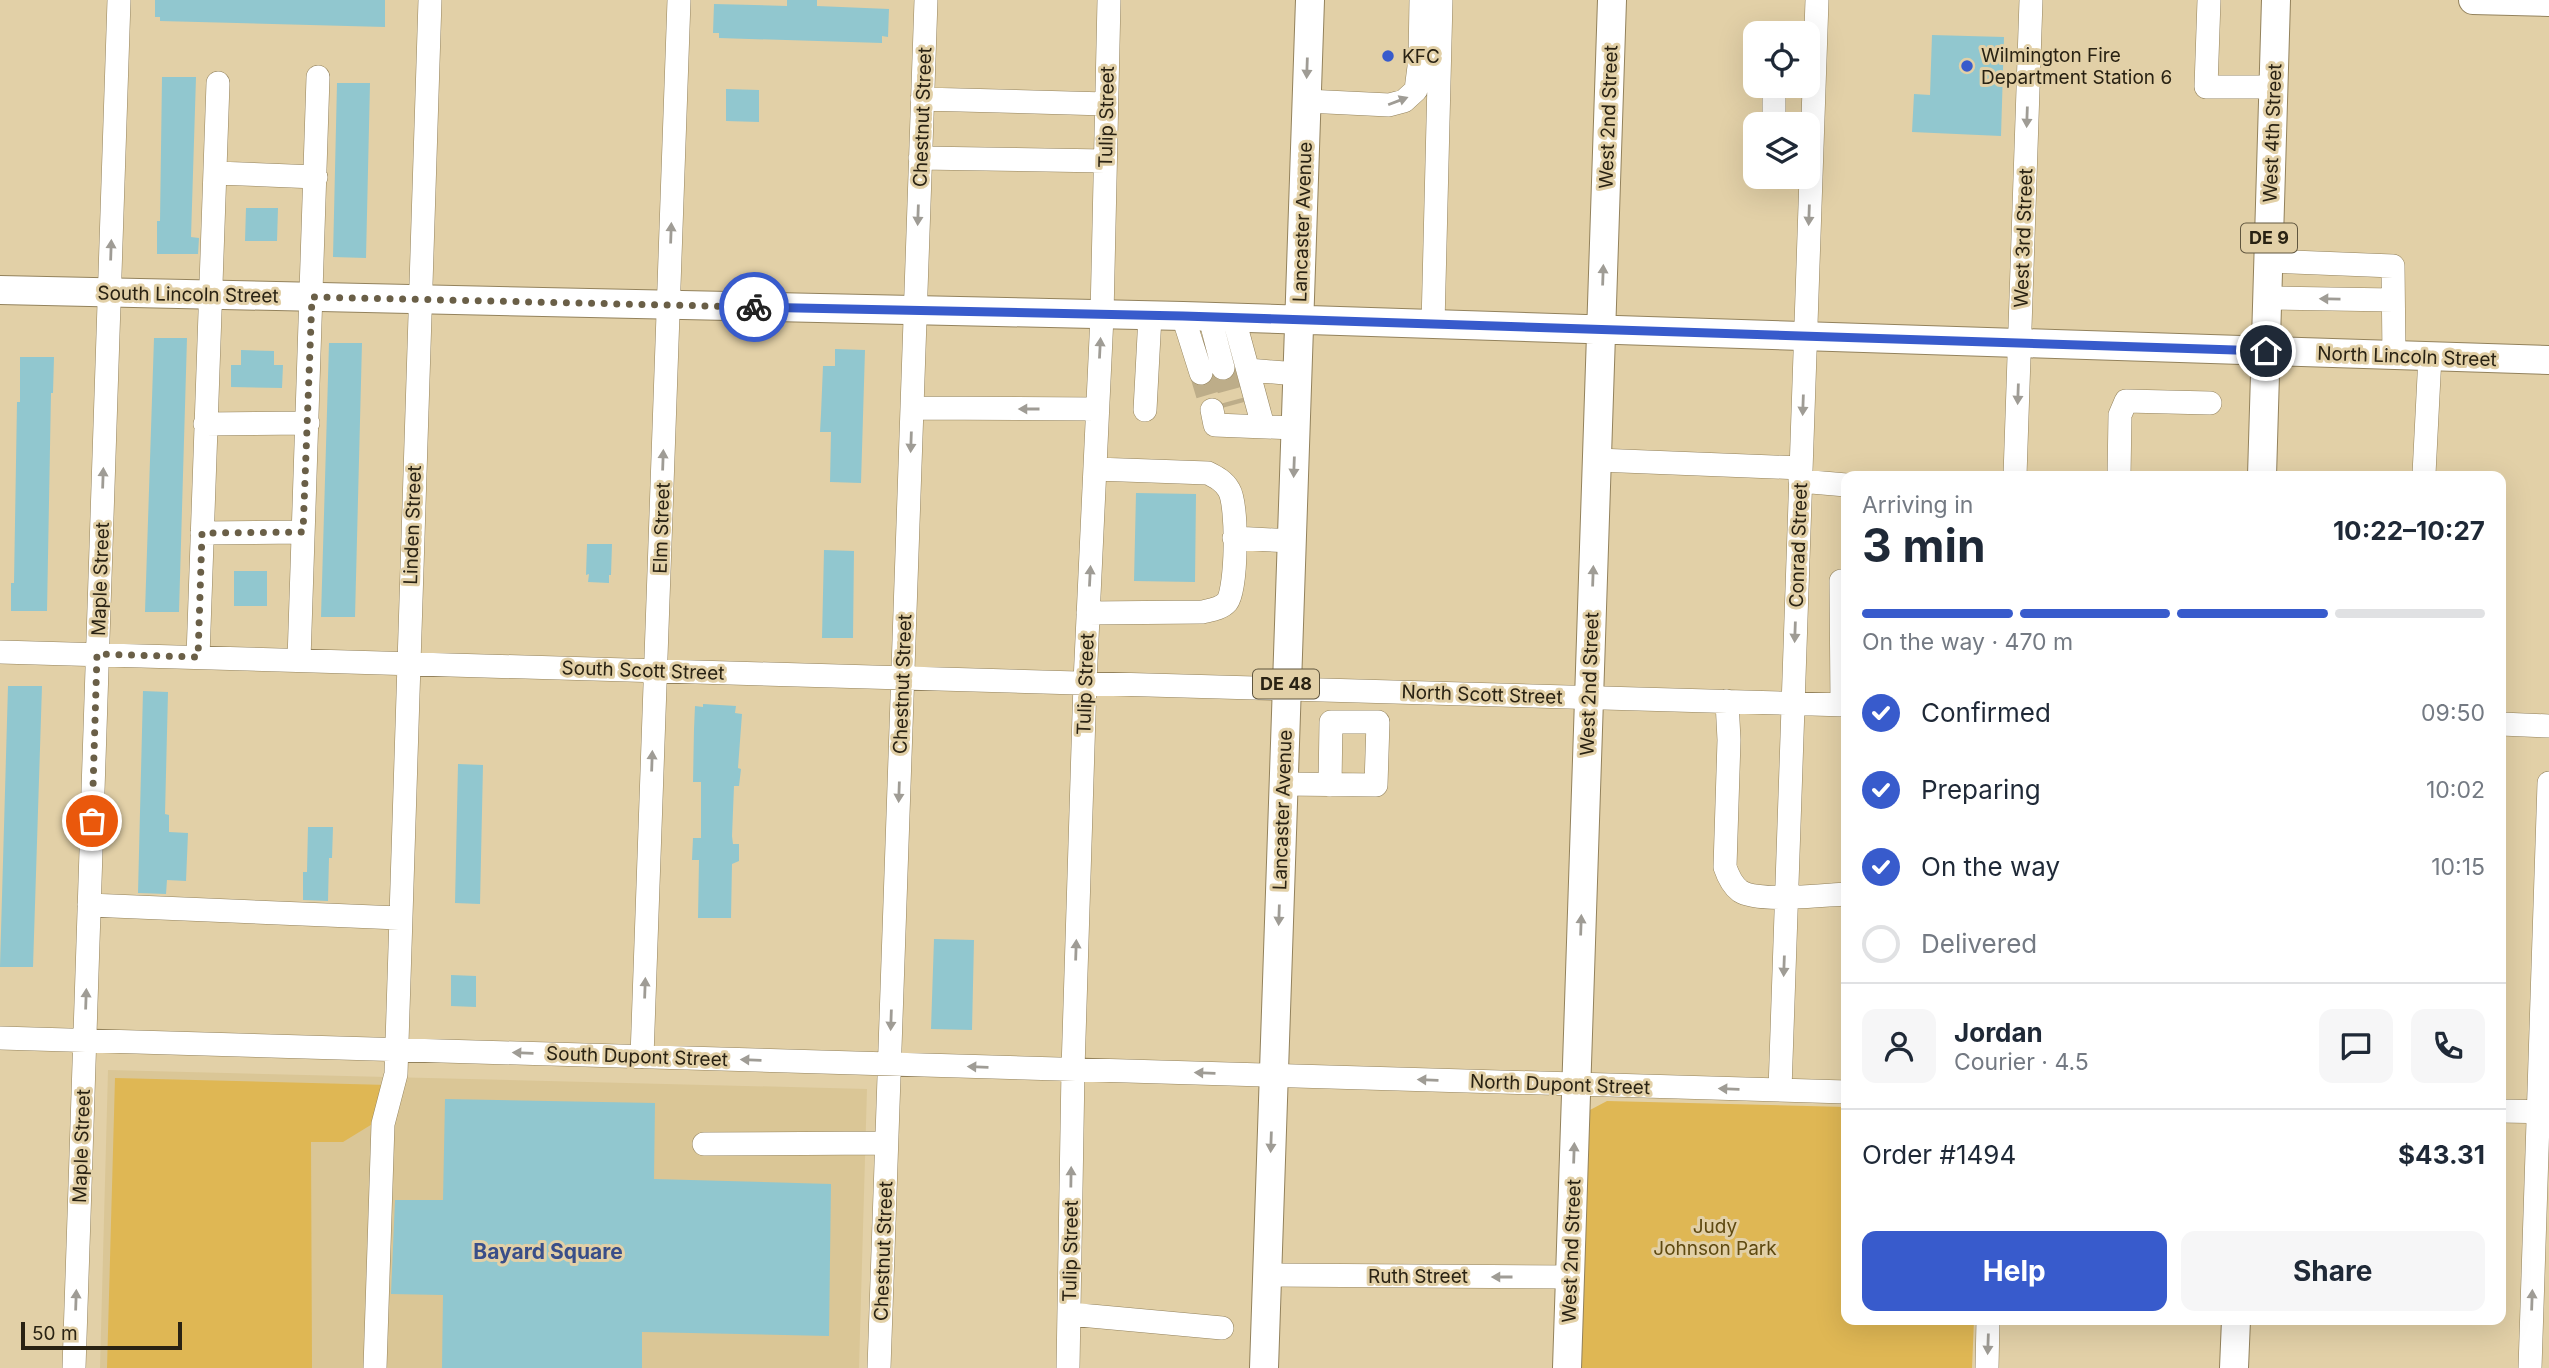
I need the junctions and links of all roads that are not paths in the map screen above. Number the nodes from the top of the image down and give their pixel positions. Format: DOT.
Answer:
graph roads {
  1 [pos="119,0"];
  2 [pos="430,0"];
  3 [pos="679,0"];
  4 [pos="926,0"];
  5 [pos="1109,0"];
  6 [pos="1310,0"];
  7 [pos="1421,0"];
  8 [pos="1441,0"];
  9 [pos="1612,0"];
  10 [pos="1817,0"];
  11 [pos="2031,0"];
  12 [pos="2210,0"];
  13 [pos="2276,0"];
  14 [pos="2473,0"];
  15 [pos="2549,2"];
  16 [pos="1815,21"];
  17 [pos="318,77"];
  18 [pos="218,83"];
  19 [pos="2274,87"];
  20 [pos="922,99"];
  21 [pos="1306,101"];
  22 [pos="1106,104"];
  23 [pos="920,158"];
  24 [pos="1105,161"];
  25 [pos="216,173"];
  26 [pos="316,177"];
  27 [pos="1809,189"];
  28 [pos="2269,261"];
  29 [pos="0,290"];
  30 [pos="109,292"];
  31 [pos="208,295"];
  32 [pos="312,297"];
  33 [pos="2267,298"];
  34 [pos="420,299"];
  35 [pos="2393,300"];
  36 [pos="668,305"];
  37 [pos="915,311"];
  38 [pos="1102,316"];
  39 [pos="1150,316"];
  40 [pos="1209,318"];
  41 [pos="1299,320"];
  42 [pos="1433,324"];
  43 [pos="1601,330"];
  44 [pos="1805,337"];
  45 [pos="2020,343"];
  46 [pos="2266,351"];
  47 [pos="2394,355"];
  48 [pos="2430,356"];
  49 [pos="2549,360"];
  50 [pos="1223,368"];
  51 [pos="1248,370"];
  52 [pos="1200,373"];
  53 [pos="1297,374"];
  54 [pos="2210,403"];
  55 [pos="912,408"];
  56 [pos="1097,409"];
  57 [pos="1145,410"];
  58 [pos="1228,413"];
  59 [pos="308,423"];
  60 [pos="205,424"];
  61 [pos="1263,426"];
  62 [pos="1295,428"];
  63 [pos="1597,460"];
  64 [pos="1095,469"];
  65 [pos="2015,471"];
  66 [pos="2119,471"];
  67 [pos="2262,471"];
  68 [pos="2424,471"];
  69 [pos="1801,475"];
  70 [pos="1841,484"];
  71 [pos="303,532"];
  72 [pos="202,533"];
  73 [pos="1234,538"];
  74 [pos="1292,541"];
  75 [pos="1088,613"];
  76 [pos="0,652"];
  77 [pos="97,654"];
  78 [pos="198,657"];
  79 [pos="299,660"];
  80 [pos="408,663"];
  81 [pos="656,670"];
  82 [pos="903,677"];
  83 [pos="1084,682"];
  84 [pos="1286,688"];
  85 [pos="1589,697"];
  86 [pos="1727,701"];
  87 [pos="1793,703"];
  88 [pos="1841,705"];
  89 [pos="2506,724"];
  90 [pos="2549,726"];
  91 [pos="2549,783"];
  92 [pos="1283,784"];
  93 [pos="1330,785"];
  94 [pos="1841,894"];
  95 [pos="1786,898"];
  96 [pos="89,905"];
  97 [pos="399,918"];
  98 [pos="2545,1005"];
  99 [pos="0,1038"];
  100 [pos="85,1040"];
  101 [pos="395,1049"];
  102 [pos="642,1056"];
  103 [pos="889,1064"];
  104 [pos="1073,1070"];
  105 [pos="1273,1076"];
  106 [pos="1576,1084"];
  107 [pos="1780,1090"];
  108 [pos="1841,1092"];
  109 [pos="2506,1111"];
  110 [pos="2544,1112"];
  111 [pos="886,1143"];
  112 [pos="704,1144"];
  113 [pos="1267,1275"];
  114 [pos="1570,1277"];
  115 [pos="1069,1314"];
  116 [pos="1989,1325"];
  117 [pos="2236,1325"];
  118 [pos="1222,1328"];
  119 [pos="74,1368"];
  120 [pos="375,1368"];
  121 [pos="879,1368"];
  122 [pos="1068,1368"];
  123 [pos="1264,1368"];
  124 [pos="1567,1368"];
  125 [pos="1987,1368"];
  126 [pos="2234,1368"];
  127 [pos="2530,1368"];
  30 -- 1 [label="street, Maple Street, one-way"];
  2 -- 34 [label="street, Linden Street"];
  36 -- 3 [label="street, Elm Street, one-way"];
  4 -- 20 [label="street, Chestnut Street"];
  5 -- 22 [label="street, Tulip Street"];
  6 -- 21 [label="main road, Lancaster Avenue / DE 48, one-way"];
  21 -- 7 [label="street, one-way"];
  8 -- 42 [label="street"];
  43 -- 9 [label="main road, West 2nd Street, one-way"];
  10 -- 16 [label="street, Conrad Street"];
  11 -- 45 [label="street, West 3rd Street, one-way"];
  12 -- 19 [label="street"];
  13 -- 19 [label="main road, West 4th Street / DE 9"];
  14 -- 15 [label="main road"];
  17 -- 26 [label="street"];
  18 -- 25 [label="street"];
  19 -- 28 [label="main road, West 4th Street / DE 9"];
  20 -- 22 [label="street"];
  20 -- 23 [label="street, Chestnut Street"];
  21 -- 41 [label="main road, Lancaster Avenue / DE 48"];
  22 -- 24 [label="street, Tulip Street"];
  23 -- 24 [label="street"];
  23 -- 37 [label="street, Chestnut Street, one-way"];
  24 -- 38 [label="street, Tulip Street"];
  25 -- 26 [label="street"];
  25 -- 31 [label="street"];
  26 -- 32 [label="street"];
  27 -- 44 [label="street, Conrad Street, one-way"];
  28 -- 33 [label="main road, West 4th Street / DE 9"];
  28 -- 35 [label="street"];
  29 -- 30 [label="main road, South Lincoln Street"];
  30 -- 31 [label="main road, South Lincoln Street"];
  77 -- 30 [label="street, Maple Street, one-way"];
  31 -- 32 [label="main road, South Lincoln Street"];
  31 -- 60 [label="street"];
  32 -- 34 [label="main road, South Lincoln Street"];
  32 -- 59 [label="street"];
  35 -- 33 [label="street, one-way"];
  33 -- 46 [label="main road, West 4th Street / DE 9"];
  34 -- 36 [label="main road, South Lincoln Street"];
  34 -- 80 [label="street, Linden Street"];
  35 -- 47 [label="street"];
  36 -- 37 [label="main road, South Lincoln Street"];
  81 -- 36 [label="street, Elm Street, one-way"];
  37 -- 38 [label="main road, South Lincoln Street"];
  37 -- 55 [label="street, Chestnut Street"];
  38 -- 39 [label="main road, South Lincoln Street"];
  56 -- 38 [label="street, Tulip Street, one-way"];
  39 -- 40 [label="main road, South Lincoln Street"];
  39 -- 57 [label="street"];
  40 -- 41 [label="main road, South Lincoln Street"];
  40 -- 50 [label="street"];
  40 -- 51 [label="street"];
  40 -- 52 [label="street"];
  41 -- 42 [label="main road, North Lincoln Street"];
  41 -- 53 [label="main road, Lancaster Avenue / DE 48"];
  42 -- 43 [label="main road, North Lincoln Street"];
  43 -- 44 [label="main road, North Lincoln Street"];
  43 -- 63 [label="main road, West 2nd Street"];
  44 -- 45 [label="main road, North Lincoln Street"];
  44 -- 69 [label="street, Conrad Street, one-way"];
  45 -- 46 [label="main road, North Lincoln Street"];
  45 -- 65 [label="street, West 3rd Street, one-way"];
  46 -- 47 [label="main road, North Lincoln Street"];
  46 -- 67 [label="main road, West 4th Street / DE 9"];
  47 -- 48 [label="main road, North Lincoln Street"];
  48 -- 49 [label="main road, North Lincoln Street"];
  48 -- 68 [label="street"];
  51 -- 53 [label="street"];
  51 -- 61 [label="street"];
  53 -- 62 [label="main road, Lancaster Avenue / DE 48"];
  54 -- 66 [label="street"];
  56 -- 55 [label="street, one-way"];
  55 -- 82 [label="street, Chestnut Street, one-way"];
  56 -- 64 [label="street, Tulip Street"];
  58 -- 61 [label="street"];
  59 -- 60 [label="street"];
  59 -- 71 [label="street"];
  60 -- 72 [label="street"];
  61 -- 62 [label="street"];
  62 -- 74 [label="main road, Lancaster Avenue / DE 48, one-way"];
  63 -- 69 [label="street"];
  85 -- 63 [label="main road, West 2nd Street, one-way"];
  64 -- 73 [label="street"];
  75 -- 64 [label="street, Tulip Street, one-way"];
  69 -- 70 [label="street"];
  69 -- 87 [label="street, Conrad Street, one-way"];
  71 -- 72 [label="street"];
  71 -- 79 [label="street"];
  72 -- 78 [label="street"];
  73 -- 74 [label="street"];
  73 -- 75 [label="street"];
  74 -- 84 [label="main road, Lancaster Avenue / DE 48"];
  75 -- 83 [label="street, Tulip Street"];
  76 -- 77 [label="street, South Scott Street"];
  77 -- 78 [label="street, South Scott Street"];
  77 -- 96 [label="street, Maple Street"];
  78 -- 79 [label="street, South Scott Street"];
  79 -- 80 [label="street, South Scott Street"];
  80 -- 81 [label="street, South Scott Street"];
  80 -- 97 [label="street, Linden Street"];
  81 -- 82 [label="street, South Scott Street"];
  102 -- 81 [label="street, Elm Street, one-way"];
  82 -- 83 [label="street, South Scott Street"];
  82 -- 103 [label="street, Chestnut Street, one-way"];
  83 -- 84 [label="street, South Scott Street"];
  104 -- 83 [label="street, Tulip Street, one-way"];
  84 -- 85 [label="street, North Scott Street"];
  84 -- 92 [label="main road, Lancaster Avenue / DE 48"];
  85 -- 86 [label="street, North Scott Street"];
  106 -- 85 [label="main road, West 2nd Street, one-way"];
  86 -- 87 [label="street, North Scott Street"];
  86 -- 95 [label="street"];
  87 -- 88 [label="street, North Scott Street"];
  87 -- 95 [label="street, Conrad Street"];
  89 -- 90 [label="street"];
  91 -- 98 [label="street"];
  92 -- 93 [label="street"];
  92 -- 105 [label="main road, Lancaster Avenue / DE 48, one-way"];
  94 -- 95 [label="street"];
  95 -- 107 [label="street, Conrad Street, one-way"];
  96 -- 97 [label="street"];
  100 -- 96 [label="street, Maple Street, one-way"];
  97 -- 101 [label="street, Linden Street"];
  98 -- 110 [label="street"];
  99 -- 100 [label="street, South Dupont Street"];
  100 -- 101 [label="street, South Dupont Street"];
  119 -- 100 [label="street, Maple Street, one-way"];
  102 -- 101 [label="street, South Dupont Street, one-way"];
  101 -- 120 [label="street, Linden Street"];
  103 -- 102 [label="street, South Dupont Street, one-way"];
  104 -- 103 [label="street, South Dupont Street, one-way"];
  103 -- 111 [label="street, Chestnut Street"];
  105 -- 104 [label="street, South Dupont Street, one-way"];
  115 -- 104 [label="street, Tulip Street, one-way"];
  106 -- 105 [label="street, North Dupont Street, one-way"];
  105 -- 113 [label="main road, Lancaster Avenue / DE 48, one-way"];
  107 -- 106 [label="street, North Dupont Street, one-way"];
  114 -- 106 [label="main road, West 2nd Street, one-way"];
  107 -- 108 [label="street, North Dupont Street"];
  109 -- 110 [label="street"];
  127 -- 110 [label="street, one-way"];
  111 -- 112 [label="street"];
  111 -- 121 [label="street, Chestnut Street"];
  114 -- 113 [label="street, Ruth Street, one-way"];
  113 -- 123 [label="main road, Lancaster Avenue / DE 48"];
  114 -- 124 [label="main road, West 2nd Street"];
  115 -- 118 [label="street"];
  115 -- 122 [label="street, Tulip Street"];
  116 -- 125 [label="street, one-way"];
  117 -- 126 [label="main road"];
}
